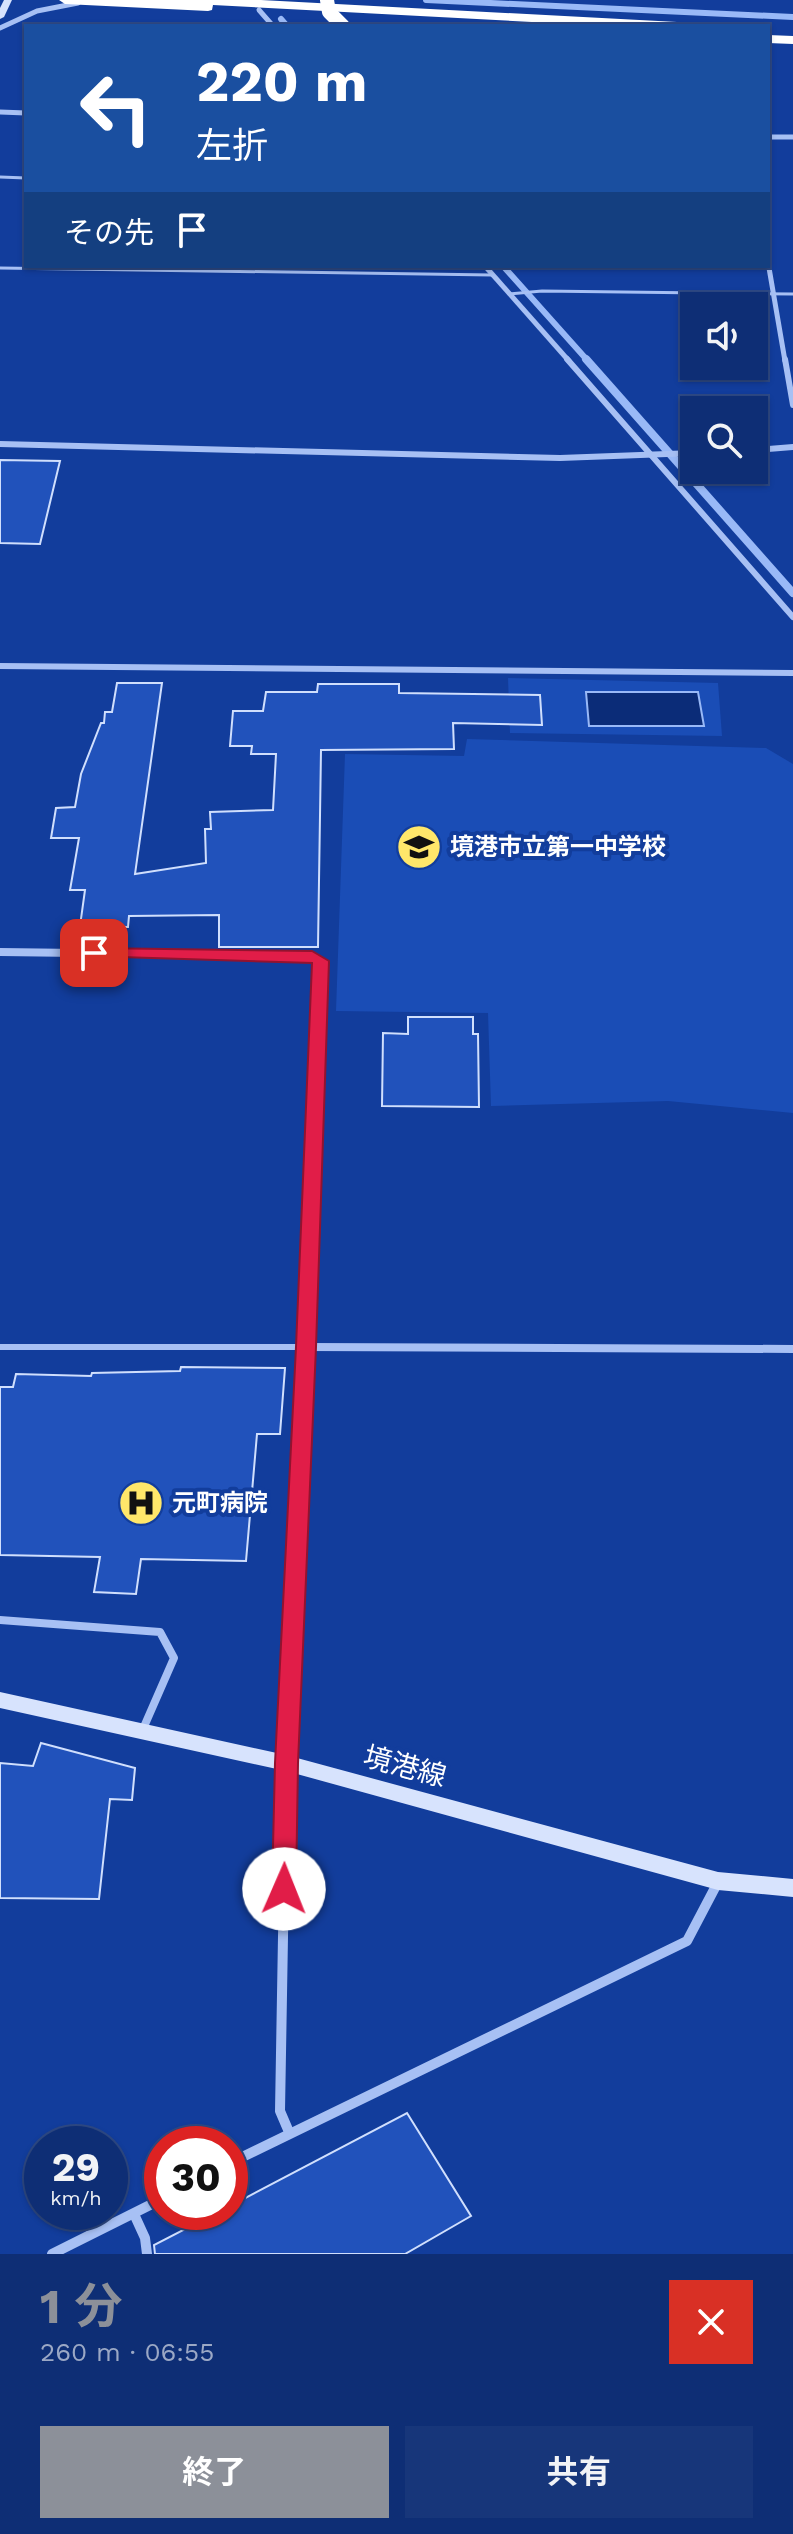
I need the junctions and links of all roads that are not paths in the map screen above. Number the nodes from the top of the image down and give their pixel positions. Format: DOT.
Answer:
graph roads {
  1 [pos="8,0"];
  2 [pos="65,0"];
  3 [pos="192,0"];
  4 [pos="327,0"];
  5 [pos="421,0"];
  6 [pos="99,2"];
  7 [pos="259,10"];
  8 [pos="0,17"];
  9 [pos="271,24"];
  10 [pos="341,24"];
  11 [pos="500,24"];
  12 [pos="637,24"];
  13 [pos="648,24"];
  14 [pos="0,28"];
  15 [pos="770,30"];
  16 [pos="793,31"];
  17 [pos="770,39"];
  18 [pos="793,40"];
  19 [pos="0,112"];
  20 [pos="24,113"];
  21 [pos="770,137"];
  22 [pos="793,137"];
  23 [pos="0,177"];
  24 [pos="24,178"];
  25 [pos="0,268"];
  26 [pos="487,268"];
  27 [pos="769,268"];
  28 [pos="492,275"];
  29 [pos="774,293"];
  30 [pos="509,294"];
  31 [pos="793,294"];
  32 [pos="793,405"];
  33 [pos="0,444"];
  34 [pos="793,447"];
  35 [pos="768,449"];
  36 [pos="680,454"];
  37 [pos="653,456"];
  38 [pos="793,617"];
  39 [pos="0,666"];
  40 [pos="793,673"];
  41 [pos="0,952"];
  42 [pos="0,1347"];
  43 [pos="306,1347"];
  44 [pos="793,1349"];
  45 [pos="0,1620"];
  46 [pos="0,1700"];
  47 [pos="142,1731"];
  48 [pos="286,1763"];
  49 [pos="718,1881"];
  50 [pos="793,1888"];
  51 [pos="289,2132"];
  52 [pos="248,2154"];
  53 [pos="144,2209"];
  54 [pos="134,2214"];
  55 [pos="52,2254"];
  56 [pos="147,2254"];
  1 -- 8 [label="main road"];
  2 -- 6 [label="highway"];
  3 -- 12 [label="highway"];
  4 -- 10 [label="highway, bridge"];
  5 -- 13 [label="highway"];
  6 -- 7 [label="highway"];
  6 -- 14 [label="street"];
  7 -- 9 [label="street"];
  7 -- 11 [label="highway"];
  15 -- 16 [label="highway"];
  17 -- 18 [label="highway"];
  19 -- 20 [label="street"];
  21 -- 22 [label="street"];
  23 -- 24 [label="lane"];
  25 -- 28 [label="lane"];
  26 -- 28 [label="street"];
  27 -- 29 [label="street"];
  28 -- 30 [label="street"];
  29 -- 30 [label="lane"];
  29 -- 31 [label="lane"];
  29 -- 32 [label="street"];
  30 -- 37 [label="street"];
  33 -- 37 [label="street"];
  34 -- 35 [label="street"];
  36 -- 37 [label="street"];
  37 -- 38 [label="street"];
  39 -- 40 [label="street"];
  41 -- 43 [label="street"];
  42 -- 43 [label="lane"];
  43 -- 44 [label="street"];
  43 -- 48 [label="street"];
  45 -- 47 [label="lane"];
  46 -- 47 [label="main road, 境港線"];
  47 -- 48 [label="main road, 境港線"];
  48 -- 49 [label="main road, 境港線"];
  48 -- 51 [label="street"];
  49 -- 50 [label="main road, 境港線"];
  49 -- 51 [label="street"];
  51 -- 52 [label="street"];
  53 -- 54 [label="street"];
  54 -- 55 [label="street"];
  54 -- 56 [label="street"];
}
